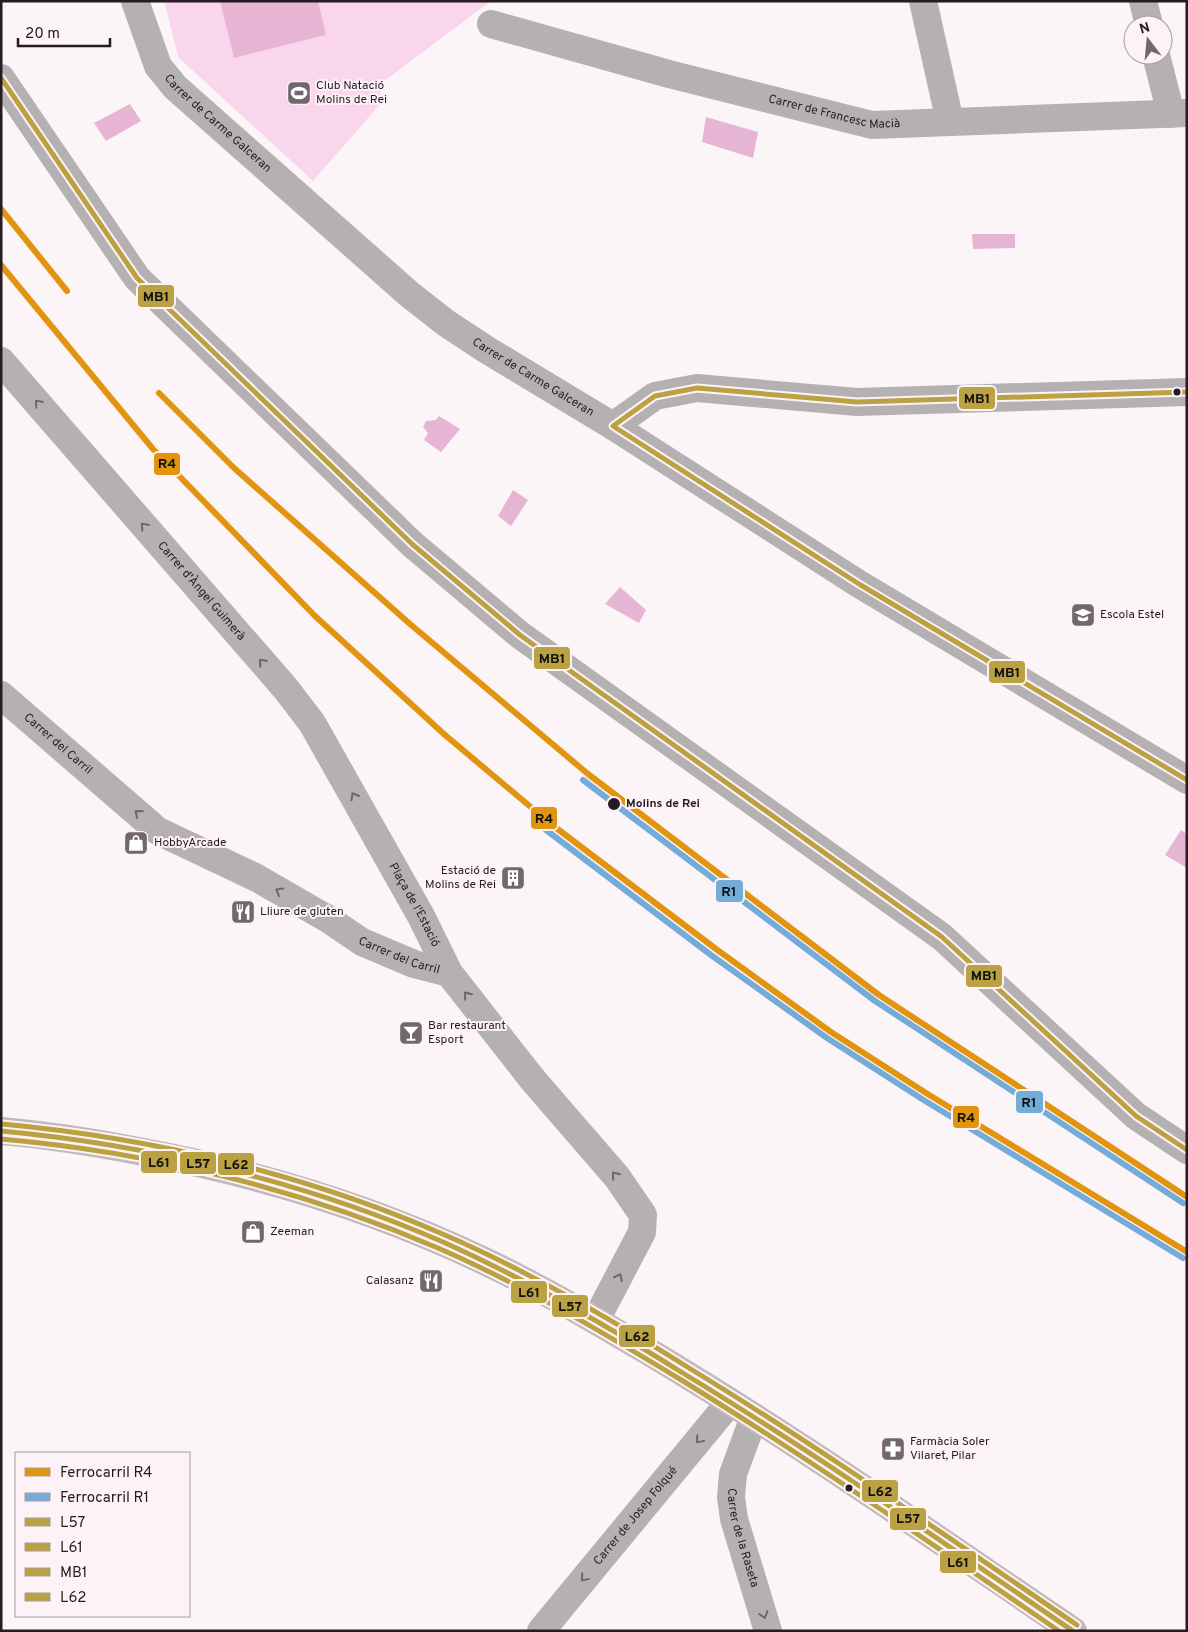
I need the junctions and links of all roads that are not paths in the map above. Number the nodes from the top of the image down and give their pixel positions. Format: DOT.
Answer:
graph roads {
  1 [pos="135,1"];
  2 [pos="923,1"];
  3 [pos="1143,1"];
  4 [pos="1146,15"];
  5 [pos="491,24"];
  6 [pos="1160,65"];
  7 [pos="1,78"];
  8 [pos="1179,113"];
  9 [pos="950,122"];
  10 [pos="1,361"];
  11 [pos="1187,392"];
  12 [pos="613,426"];
  13 [pos="1,695"];
  14 [pos="1187,780"];
  15 [pos="377,838"];
  16 [pos="449,973"];
  17 [pos="1,1131"];
  18 [pos="1187,1150"];
  19 [pos="596,1320"];
  20 [pos="730,1402"];
  21 [pos="754,1417"];
  22 [pos="541,1631"];
  23 [pos="768,1631"];
  24 [pos="1073,1631"];
  1 -- 12 [label="street, Carrer de Carme Galceran"];
  2 -- 9 [label="street"];
  3 -- 4 [label="street"];
  5 -- 9 [label="street, Carrer de Francesc Macià"];
  6 -- 8 [label="street"];
  7 -- 18 [label="street"];
  8 -- 9 [label="street, Carrer de Francesc Macià"];
  15 -- 10 [label="street, Carrer d'Àngel Guimerà, one-way"];
  11 -- 12 [label="street"];
  12 -- 14 [label="street, Carrer de Carme Galceran"];
  16 -- 13 [label="street, Carrer del Carril, one-way"];
  15 -- 16 [label="street, Plaça de l'Estació"];
  19 -- 16 [label="street, Carrer del Carril, one-way"];
  17 -- 19 [label="main road"];
  19 -- 20 [label="main road"];
  20 -- 21 [label="main road"];
  20 -- 22 [label="street, Carrer de Josep Folqué, one-way"];
  21 -- 23 [label="street, Carrer de la Raseta, one-way"];
  21 -- 24 [label="main road"];
}
